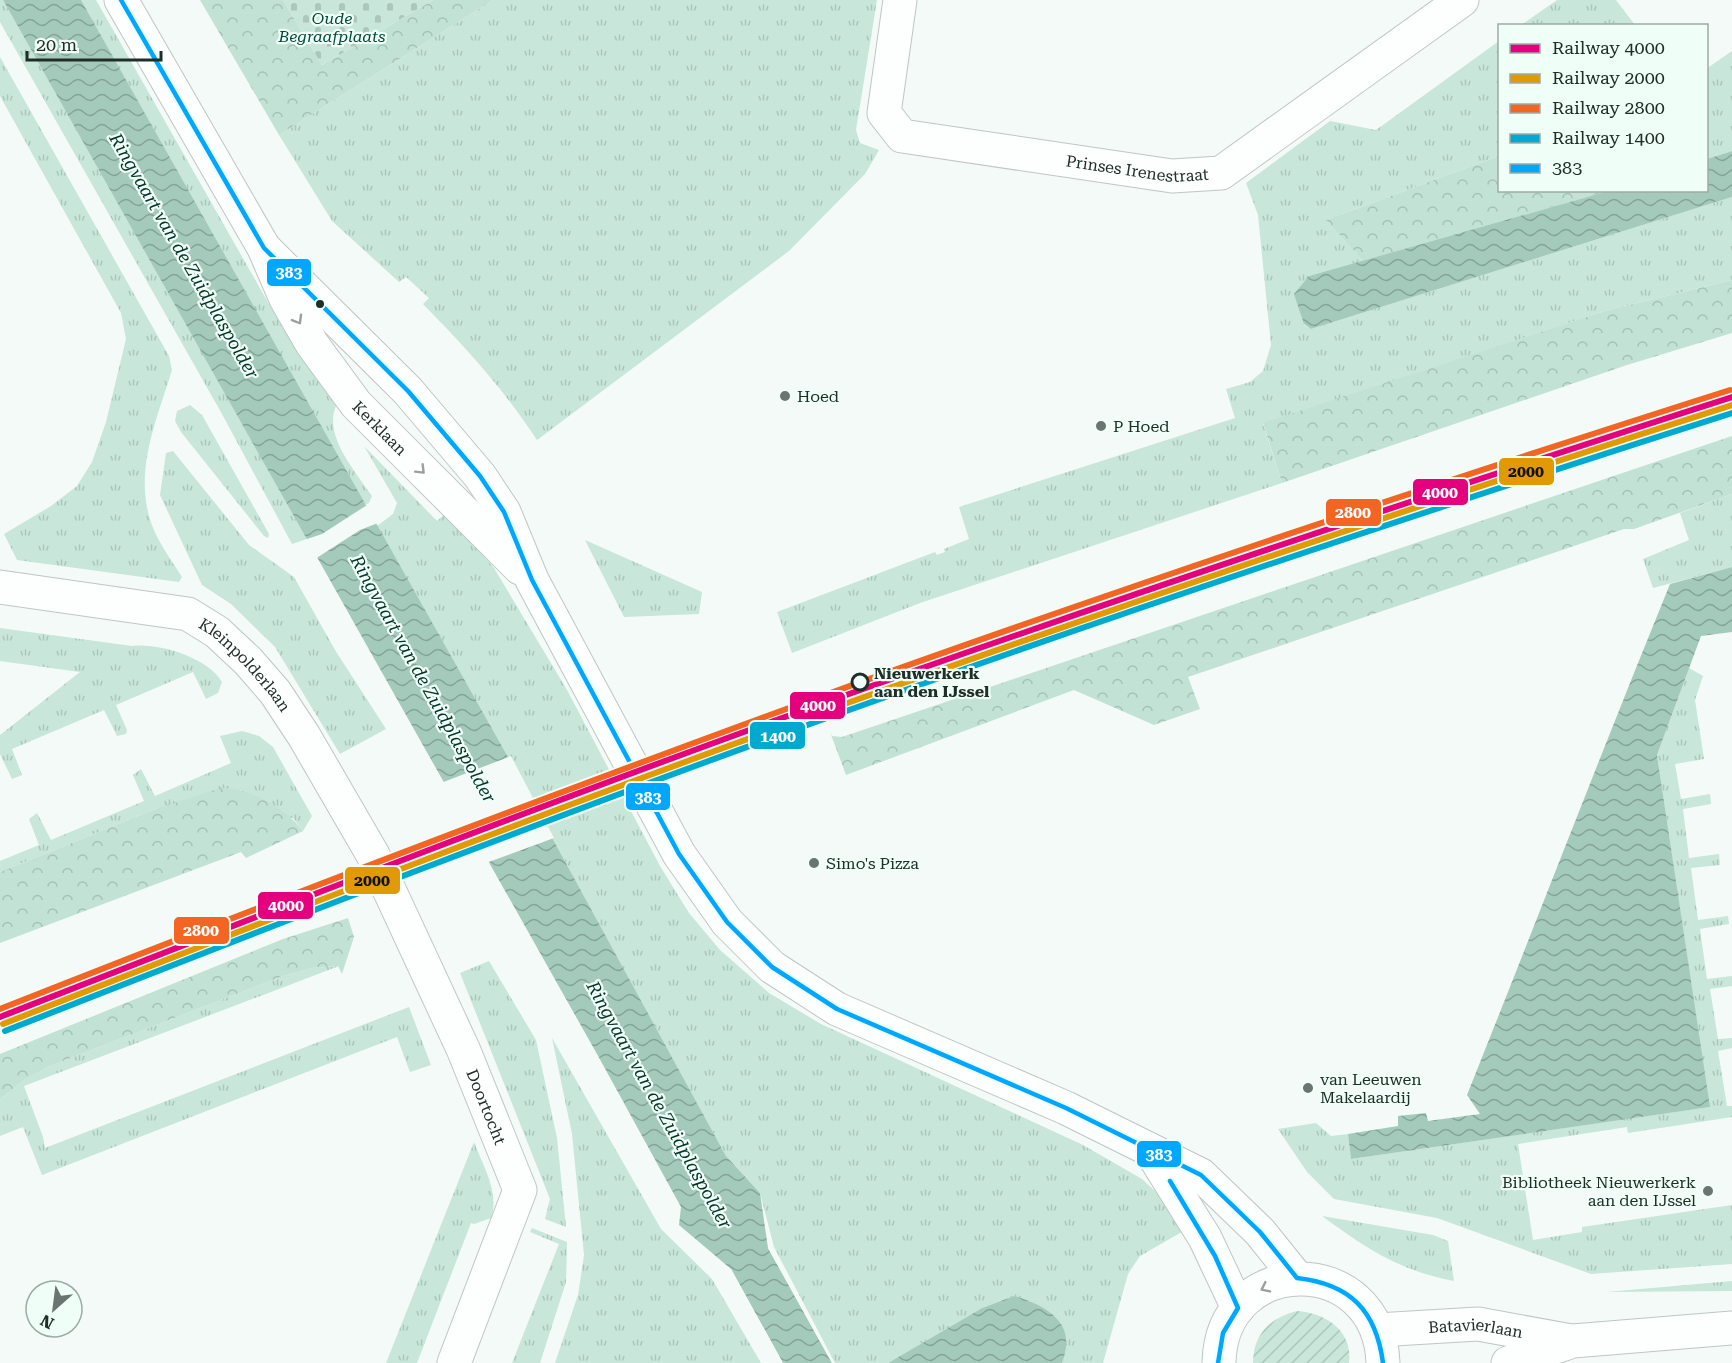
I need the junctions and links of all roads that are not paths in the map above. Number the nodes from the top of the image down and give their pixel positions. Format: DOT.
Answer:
graph roads {
  1 [pos="121,0"];
  2 [pos="900,0"];
  3 [pos="1462,0"];
  4 [pos="264,248"];
  5 [pos="532,580"];
  6 [pos="0,587"];
  7 [pos="373,855"];
  8 [pos="1152,1153"];
  9 [pos="1297,1278"];
  10 [pos="1238,1308"];
  11 [pos="1732,1328"];
  12 [pos="1377,1330"];
  13 [pos="1573,1341"];
  14 [pos="454,1363"];
  15 [pos="1218,1363"];
  16 [pos="1383,1363"];
  17 [pos="1508,1363"];
  1 -- 4 [label="street, Kerklaan"];
  2 -- 3 [label="street, Prinses Irenestraat"];
  4 -- 5 [label="street, Kerklaan, one-way"];
  4 -- 5 [label="street, Kerklaan"];
  5 -- 8 [label="street, Kerklaan"];
  6 -- 7 [label="street, Kleinpolderlaan"];
  7 -- 14 [label="street, Doortocht"];
  8 -- 9 [label="street, Kerklaan"];
  8 -- 10 [label="street"];
  9 -- 10 [label="street, one-way"];
  9 -- 12 [label="street"];
  10 -- 15 [label="street"];
  11 -- 13 [label="street, Batavierlaan"];
  12 -- 13 [label="street, Batavierlaan"];
  12 -- 16 [label="street"];
  13 -- 17 [label="street, Batavierlaan"];
}
